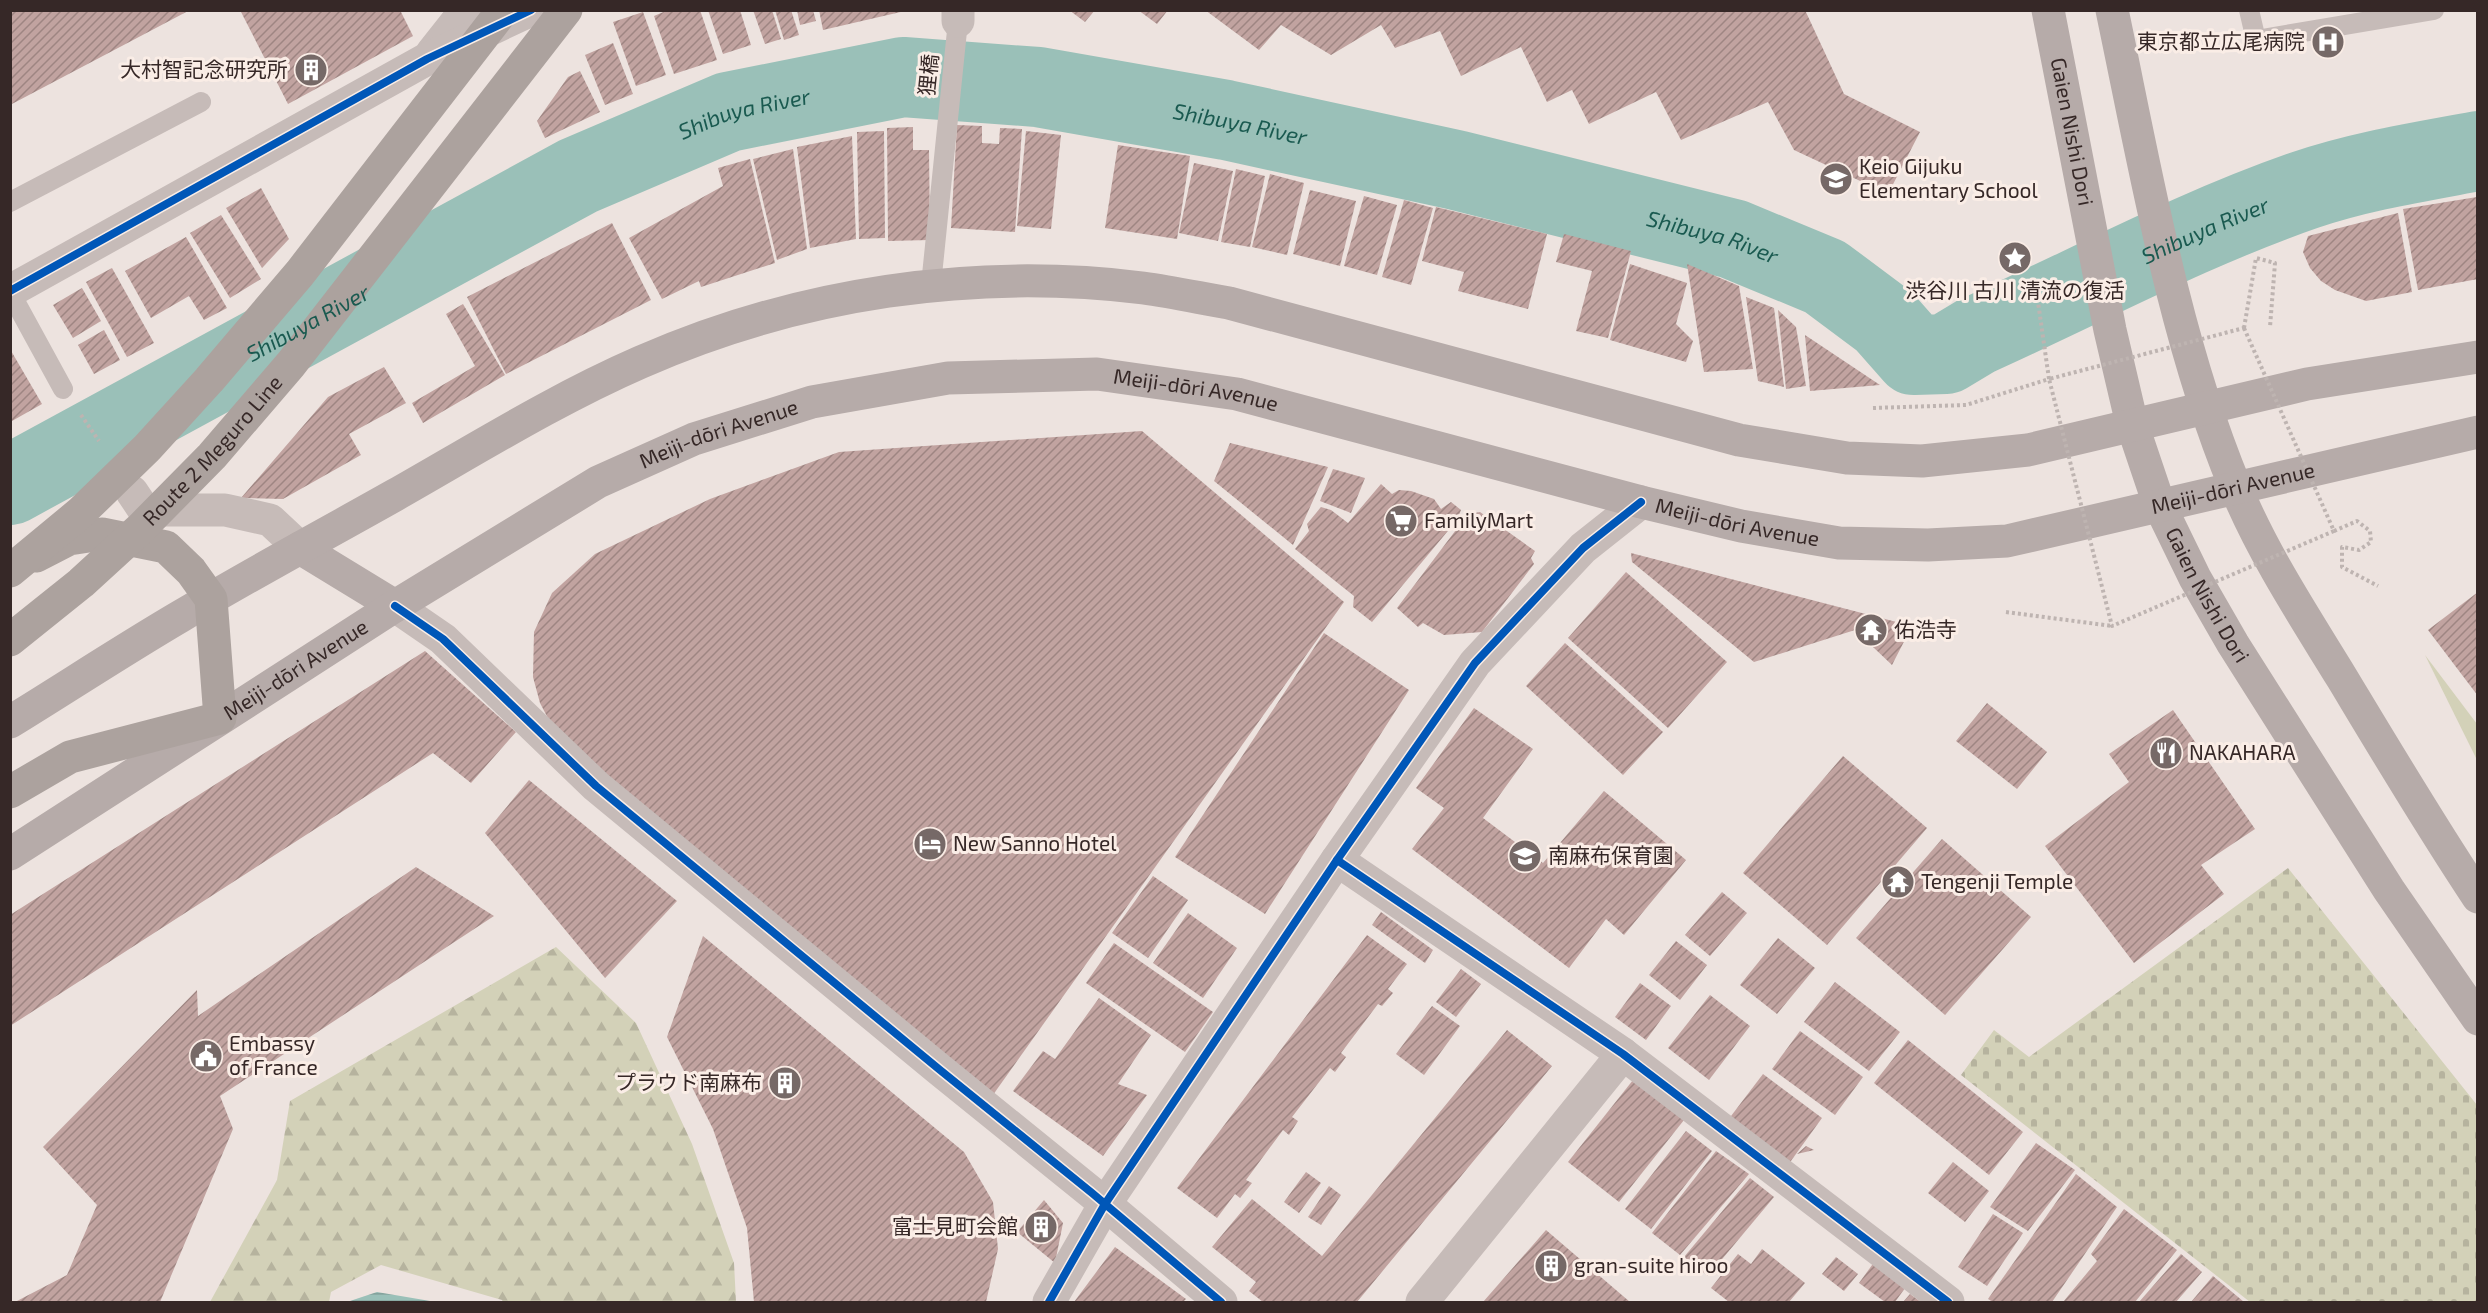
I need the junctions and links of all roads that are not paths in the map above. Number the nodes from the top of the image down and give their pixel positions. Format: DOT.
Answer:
graph roads {
  1 [pos="466,10"];
  2 [pos="503,10"];
  3 [pos="531,10"];
  4 [pos="566,10"];
  5 [pos="2048,10"];
  6 [pos="2112,10"];
  7 [pos="2249,10"];
  8 [pos="2434,10"];
  9 [pos="958,16"];
  10 [pos="427,59"];
  11 [pos="201,102"];
  12 [pos="10,202"];
  13 [pos="931,285"];
  14 [pos="10,291"];
  15 [pos="2478,357"];
  16 [pos="63,389"];
  17 [pos="2205,406"];
  18 [pos="2132,424"];
  19 [pos="2478,432"];
  20 [pos="2235,487"];
  21 [pos="132,492"];
  22 [pos="1641,502"];
  23 [pos="2159,504"];
  24 [pos="300,548"];
  25 [pos="10,570"];
  26 [pos="211,599"];
  27 [pos="395,606"];
  28 [pos="10,640"];
  29 [pos="220,718"];
  30 [pos="10,722"];
  31 [pos="10,792"];
  32 [pos="10,854"];
  33 [pos="1338,860"];
  34 [pos="2478,897"];
  35 [pos="2478,1019"];
  36 [pos="1623,1054"];
  37 [pos="1105,1204"];
  38 [pos="1049,1302"];
  39 [pos="1221,1302"];
  40 [pos="1422,1302"];
  41 [pos="1948,1302"];
  1 -- 10 [label="street"];
  2 -- 25 [label="highway, bridge"];
  3 -- 10 [label="street"];
  4 -- 28 [label="highway, Route 2 Meguro Line, bridge"];
  5 -- 18 [label="main road, Gaien Nishi Dori"];
  6 -- 17 [label="main road"];
  7 -- 8 [label="lane"];
  9 -- 13 [label="lane, 狸橋"];
  10 -- 14 [label="street"];
  11 -- 12 [label="lane"];
  13 -- 18 [label="main road"];
  13 -- 24 [label="main road"];
  14 -- 16 [label="lane"];
  15 -- 17 [label="main road"];
  17 -- 18 [label="main road"];
  17 -- 20 [label="main road"];
  18 -- 23 [label="main road, Gaien Nishi Dori"];
  19 -- 20 [label="main road, Meiji-dōri Avenue"];
  20 -- 23 [label="main road, Meiji-dōri Avenue"];
  20 -- 34 [label="main road"];
  21 -- 24 [label="street"];
  22 -- 23 [label="main road, Meiji-dōri Avenue"];
  22 -- 27 [label="main road, Meiji-dōri Avenue"];
  22 -- 33 [label="street"];
  23 -- 35 [label="main road, Gaien Nishi Dori"];
  24 -- 26 [label="main road"];
  24 -- 27 [label="main road"];
  25 -- 26 [label="highway"];
  26 -- 29 [label="highway"];
  26 -- 30 [label="main road"];
  27 -- 29 [label="main road, Meiji-dōri Avenue"];
  27 -- 37 [label="street"];
  29 -- 31 [label="highway"];
  29 -- 32 [label="main road, Meiji-dōri Avenue"];
  33 -- 36 [label="street"];
  33 -- 37 [label="street"];
  36 -- 40 [label="street"];
  36 -- 41 [label="street"];
  37 -- 38 [label="street"];
  37 -- 39 [label="street"];
}
